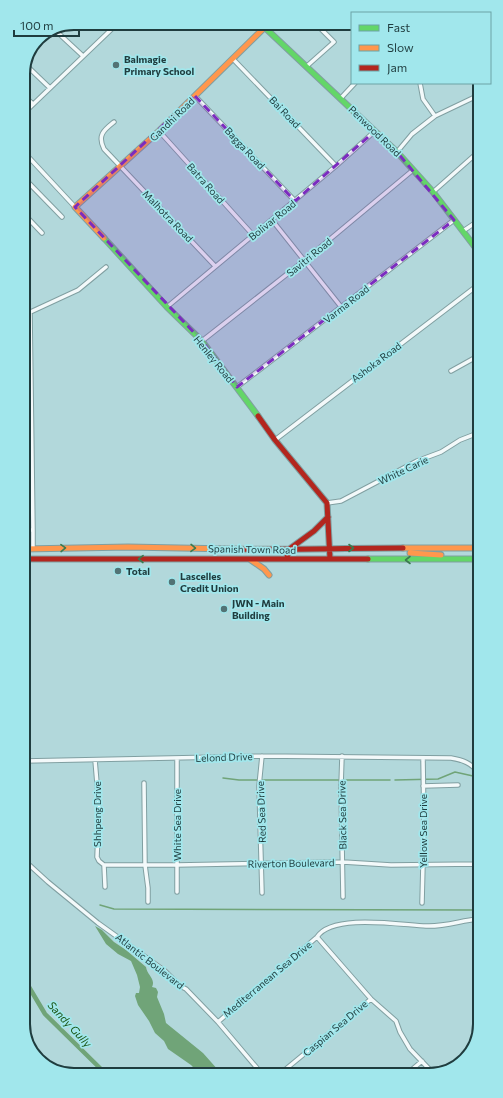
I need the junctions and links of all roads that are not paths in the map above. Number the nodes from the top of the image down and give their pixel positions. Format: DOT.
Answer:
graph roads {
  1 [pos="111,30"];
  2 [pos="261,30"];
  3 [pos="267,30"];
  4 [pos="322,30"];
  5 [pos="58,33"];
  6 [pos="83,56"];
  7 [pos="233,59"];
  8 [pos="307,66"];
  9 [pos="30,69"];
  10 [pos="354,84"];
  11 [pos="420,84"];
  12 [pos="50,88"];
  13 [pos="195,96"];
  14 [pos="341,98"];
  15 [pos="473,98"];
  16 [pos="30,101"];
  17 [pos="33,104"];
  18 [pos="30,107"];
  19 [pos="435,116"];
  20 [pos="114,122"];
  21 [pos="159,131"];
  22 [pos="375,131"];
  23 [pos="397,152"];
  24 [pos="473,157"];
  25 [pos="30,159"];
  26 [pos="336,166"];
  27 [pos="120,167"];
  28 [pos="413,170"];
  29 [pos="30,184"];
  30 [pos="433,192"];
  31 [pos="294,201"];
  32 [pos="75,207"];
  33 [pos="62,217"];
  34 [pos="30,220"];
  35 [pos="272,220"];
  36 [pos="454,220"];
  37 [pos="473,224"];
  38 [pos="463,231"];
  39 [pos="42,233"];
  40 [pos="253,235"];
  41 [pos="473,244"];
  42 [pos="305,260"];
  43 [pos="215,266"];
  44 [pos="106,267"];
  45 [pos="473,289"];
  46 [pos="167,307"];
  47 [pos="342,308"];
  48 [pos="30,313"];
  49 [pos="202,341"];
  50 [pos="473,359"];
  51 [pos="451,371"];
  52 [pos="237,387"];
  53 [pos="473,435"];
  54 [pos="275,440"];
  55 [pos="327,503"];
  56 [pos="328,517"];
  57 [pos="33,530"];
  58 [pos="128,547"];
  59 [pos="329,548"];
  60 [pos="473,548"];
  61 [pos="33,549"];
  62 [pos="405,549"];
  63 [pos="288,550"];
  64 [pos="473,557"];
  65 [pos="30,559"];
  66 [pos="129,559"];
  67 [pos="249,559"];
  68 [pos="287,559"];
  69 [pos="330,559"];
  70 [pos="473,559"];
  71 [pos="269,575"];
  72 [pos="262,756"];
  73 [pos="342,756"];
  74 [pos="177,758"];
  75 [pos="423,758"];
  76 [pos="95,760"];
  77 [pos="30,761"];
  78 [pos="473,766"];
  79 [pos="144,783"];
  80 [pos="458,785"];
  81 [pos="423,786"];
  82 [pos="343,862"];
  83 [pos="262,864"];
  84 [pos="473,864"];
  85 [pos="104,865"];
  86 [pos="146,865"];
  87 [pos="177,865"];
  88 [pos="423,865"];
  89 [pos="30,866"];
  90 [pos="105,887"];
  91 [pos="177,892"];
  92 [pos="262,893"];
  93 [pos="343,897"];
  94 [pos="148,902"];
  95 [pos="422,903"];
  96 [pos="473,920"];
  97 [pos="317,937"];
  98 [pos="371,998"];
  99 [pos="218,1022"];
  100 [pos="422,1062"];
  101 [pos="257,1068"];
  102 [pos="287,1068"];
  103 [pos="414,1068"];
  104 [pos="428,1068"];
  1 -- 6 [label="street"];
  2 -- 7 [label="main road, Gandhi Road"];
  3 -- 8 [label="main road, Penwood Road"];
  4 -- 8 [label="street"];
  5 -- 6 [label="street"];
  6 -- 12 [label="street"];
  7 -- 13 [label="main road, Gandhi Road"];
  7 -- 26 [label="street, Bai Road"];
  8 -- 14 [label="main road, Penwood Road"];
  9 -- 12 [label="street"];
  10 -- 14 [label="street"];
  11 -- 19 [label="street"];
  12 -- 17 [label="street"];
  13 -- 21 [label="main road, Gandhi Road"];
  13 -- 31 [label="street, Bagga Road"];
  14 -- 22 [label="main road, Penwood Road"];
  15 -- 19 [label="street"];
  16 -- 17 [label="street"];
  17 -- 18 [label="street"];
  19 -- 23 [label="street"];
  20 -- 27 [label="street, Malhotra Road"];
  21 -- 27 [label="main road, Gandhi Road"];
  21 -- 40 [label="street, Batra Road"];
  22 -- 23 [label="main road, Penwood Road"];
  22 -- 26 [label="street, Bolivar Road"];
  23 -- 28 [label="main road, Penwood Road"];
  24 -- 30 [label="street"];
  25 -- 32 [label="street, Henley Road"];
  26 -- 31 [label="street, Bolivar Road"];
  27 -- 32 [label="main road, Gandhi Road"];
  27 -- 43 [label="street, Malhotra Road"];
  28 -- 30 [label="main road, Penwood Road"];
  28 -- 42 [label="street, Savitri Road"];
  29 -- 33 [label="street"];
  30 -- 36 [label="main road, Penwood Road"];
  31 -- 35 [label="street, Bolivar Road"];
  32 -- 46 [label="main road, Henley Road"];
  34 -- 39 [label="street"];
  35 -- 40 [label="street, Bolivar Road"];
  35 -- 42 [label="street"];
  36 -- 38 [label="main road, Penwood Road"];
  36 -- 47 [label="street, Varma Road"];
  37 -- 38 [label="street"];
  38 -- 41 [label="main road, Penwood Road"];
  40 -- 43 [label="street, Bolivar Road"];
  42 -- 47 [label="street"];
  42 -- 49 [label="street, Savitri Road"];
  43 -- 46 [label="street, Bolivar Road"];
  44 -- 48 [label="street"];
  45 -- 54 [label="street, Ashoka Road"];
  46 -- 49 [label="main road, Henley Road"];
  47 -- 52 [label="street, Varma Road"];
  48 -- 57 [label="street"];
  49 -- 52 [label="main road, Henley Road"];
  50 -- 51 [label="street"];
  52 -- 54 [label="main road, Henley Road"];
  53 -- 55 [label="street, White Carie"];
  54 -- 55 [label="main road, Henley Road"];
  55 -- 56 [label="main road"];
  56 -- 59 [label="main road"];
  56 -- 63 [label="main road"];
  57 -- 61 [label="street"];
  61 -- 58 [label="main road, Spanish Town Road, one-way"];
  58 -- 63 [label="main road, Spanish Town Road, one-way"];
  58 -- 66 [label="main road"];
  59 -- 62 [label="main road, Spanish Town Road, one-way"];
  59 -- 63 [label="main road, Spanish Town Road"];
  59 -- 69 [label="main road"];
  60 -- 62 [label="main road, Spanish Town Road"];
  62 -- 64 [label="main road"];
  63 -- 68 [label="main road"];
  65 -- 66 [label="main road, Spanish Town Road"];
  67 -- 66 [label="main road, Spanish Town Road, one-way"];
  67 -- 68 [label="main road, Spanish Town Road"];
  67 -- 71 [label="main road"];
  68 -- 69 [label="main road, Spanish Town Road"];
  70 -- 69 [label="main road, Spanish Town Road, one-way"];
  72 -- 73 [label="street, Lelond Drive"];
  72 -- 74 [label="street, Lelond Drive"];
  72 -- 83 [label="street, Red Sea Drive"];
  73 -- 75 [label="street, Lelond Drive"];
  73 -- 82 [label="street, Black Sea Drive"];
  74 -- 76 [label="street, Lelond Drive"];
  74 -- 87 [label="street, White Sea Drive"];
  75 -- 78 [label="street, Lelond Drive"];
  75 -- 81 [label="street, Yellow Sea Drive"];
  76 -- 77 [label="street, Lelond Drive"];
  76 -- 85 [label="street, Shhpeng Drive"];
  79 -- 86 [label="street"];
  80 -- 81 [label="street"];
  81 -- 88 [label="street, Yellow Sea Drive"];
  82 -- 83 [label="street, Riverton Boulevard"];
  82 -- 88 [label="street, Riverton Boulevard"];
  82 -- 93 [label="street, Black Sea Drive"];
  83 -- 87 [label="street, Riverton Boulevard"];
  83 -- 92 [label="street, Red Sea Drive"];
  84 -- 88 [label="street, Riverton Boulevard"];
  85 -- 86 [label="street, Riverton Boulevard"];
  85 -- 90 [label="street, Shhpeng Drive"];
  86 -- 87 [label="street, Riverton Boulevard"];
  86 -- 94 [label="street"];
  87 -- 91 [label="street, White Sea Drive"];
  88 -- 95 [label="street, Yellow Sea Drive"];
  89 -- 99 [label="street, Atlantic Boulevard"];
  96 -- 97 [label="street, Mediterranean Sea Drive"];
  97 -- 98 [label="street"];
  97 -- 99 [label="street, Mediterranean Sea Drive"];
  98 -- 100 [label="street"];
  98 -- 102 [label="street, Caspian Sea Drive"];
  99 -- 101 [label="street, Atlantic Boulevard"];
  100 -- 103 [label="street"];
  100 -- 104 [label="street"];
}
